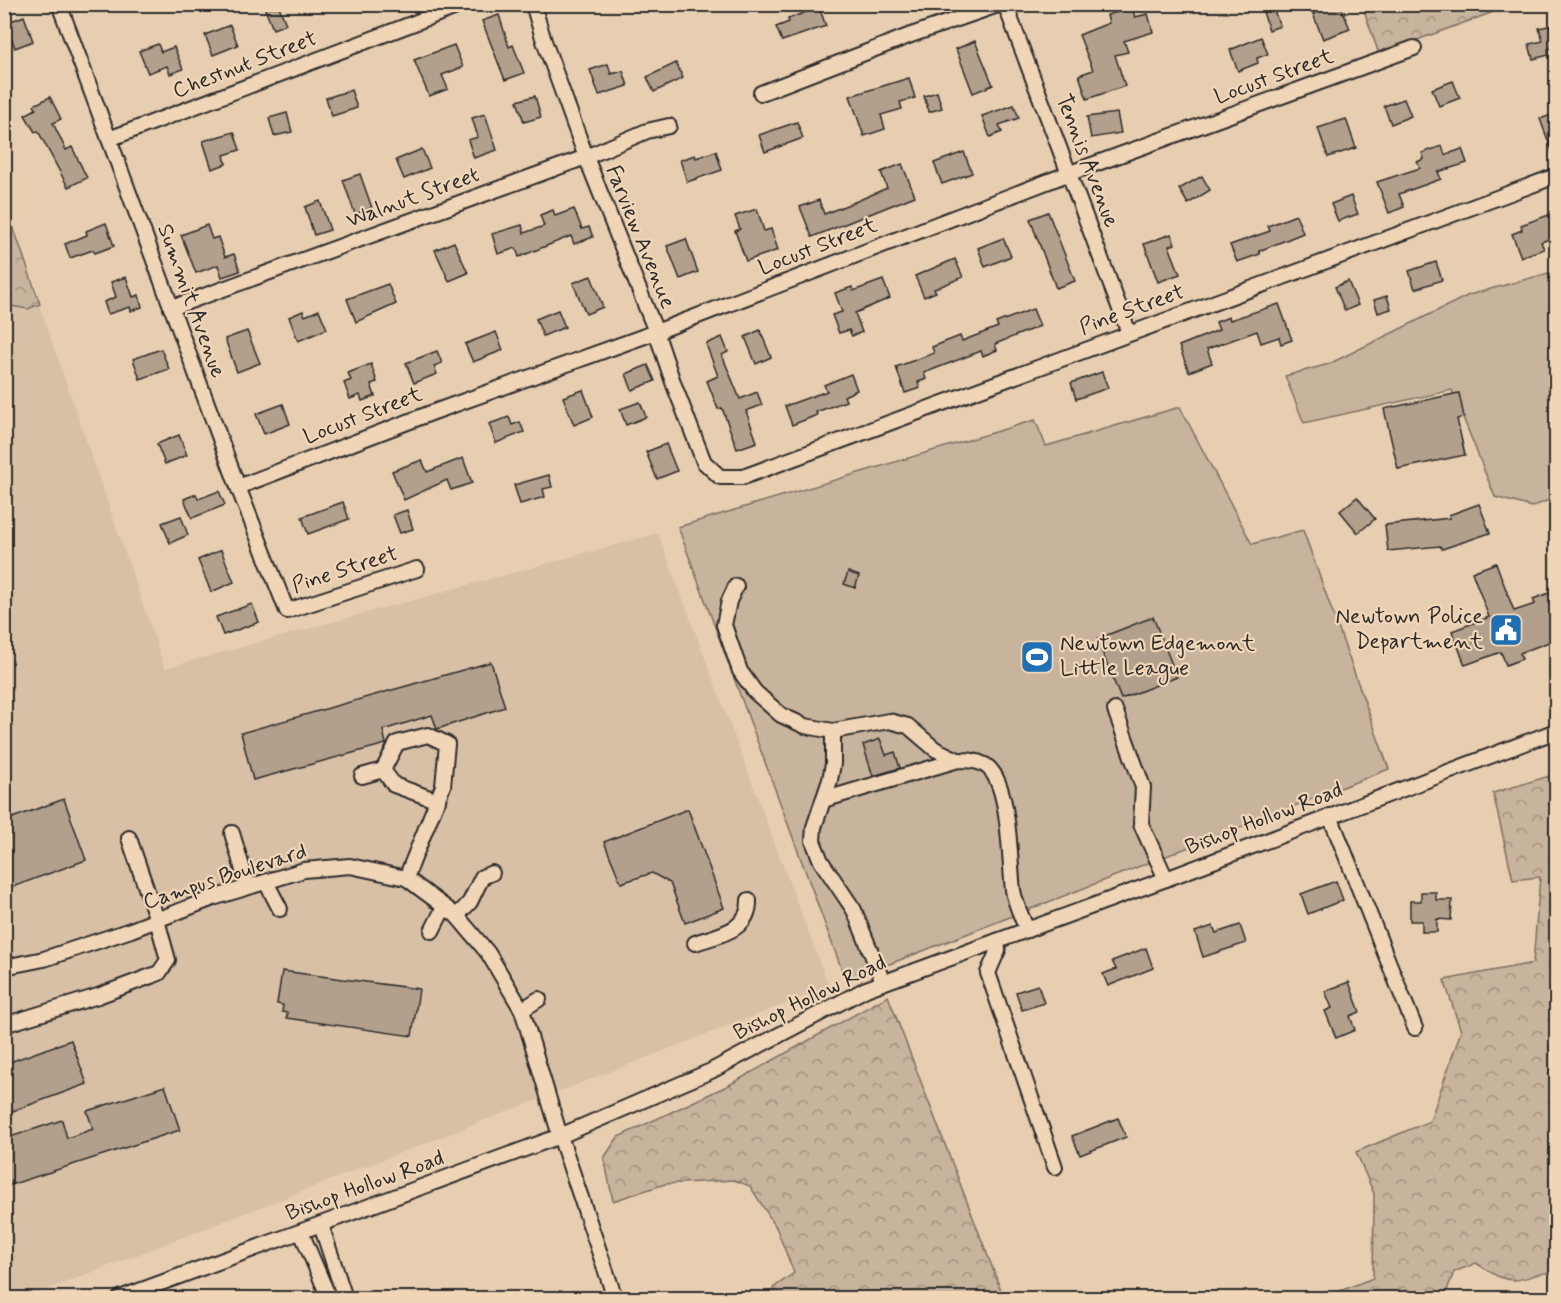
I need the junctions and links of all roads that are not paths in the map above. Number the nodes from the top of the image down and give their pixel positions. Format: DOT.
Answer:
graph roads {
  1 [pos="59,4"];
  2 [pos="464,4"];
  3 [pos="533,4"];
  4 [pos="1003,4"];
  5 [pos="1414,48"];
  6 [pos="761,93"];
  7 [pos="669,126"];
  8 [pos="109,139"];
  9 [pos="586,157"];
  10 [pos="1070,173"];
  11 [pos="1557,176"];
  12 [pos="171,308"];
  13 [pos="656,332"];
  14 [pos="1128,333"];
  15 [pos="720,477"];
  16 [pos="238,487"];
  17 [pos="417,569"];
  18 [pos="736,586"];
  19 [pos="287,611"];
  20 [pos="1115,710"];
  21 [pos="833,731"];
  22 [pos="1557,731"];
  23 [pos="958,760"];
  24 [pos="383,770"];
  25 [pos="362,776"];
  26 [pos="823,800"];
  27 [pos="438,801"];
  28 [pos="1330,816"];
  29 [pos="232,833"];
  30 [pos="129,838"];
  31 [pos="492,873"];
  32 [pos="406,879"];
  33 [pos="1166,879"];
  34 [pos="266,882"];
  35 [pos="248,887"];
  36 [pos="749,900"];
  37 [pos="444,907"];
  38 [pos="280,909"];
  39 [pos="457,916"];
  40 [pos="158,920"];
  41 [pos="1028,930"];
  42 [pos="432,931"];
  43 [pos="997,941"];
  44 [pos="695,943"];
  45 [pos="4,967"];
  46 [pos="883,982"];
  47 [pos="539,999"];
  48 [pos="522,1010"];
  49 [pos="4,1025"];
  50 [pos="1415,1028"];
  51 [pos="560,1136"];
  52 [pos="1055,1167"];
  53 [pos="321,1225"];
  54 [pos="301,1232"];
  55 [pos="120,1299"];
  56 [pos="329,1299"];
  57 [pos="345,1299"];
  58 [pos="615,1299"];
  1 -- 8 [label="street, Summit Avenue"];
  2 -- 8 [label="street, Chestnut Street"];
  3 -- 9 [label="street, Farview Avenue"];
  4 -- 6 [label="street"];
  4 -- 10 [label="street, Tennis Avenue"];
  5 -- 10 [label="street, Locust Street"];
  7 -- 9 [label="street, Walnut Street"];
  8 -- 12 [label="street, Summit Avenue"];
  9 -- 12 [label="street, Walnut Street"];
  9 -- 13 [label="street, Farview Avenue"];
  10 -- 13 [label="street, Locust Street"];
  10 -- 14 [label="street, Tennis Avenue"];
  11 -- 14 [label="street, Pine Street"];
  12 -- 16 [label="street, Summit Avenue"];
  13 -- 15 [label="street, Farview Avenue"];
  13 -- 16 [label="street, Locust Street"];
  14 -- 15 [label="street, Pine Street"];
  16 -- 19 [label="street, Summit Avenue"];
  17 -- 19 [label="street, Pine Street"];
  18 -- 21 [label="street"];
  20 -- 33 [label="street"];
  21 -- 23 [label="street"];
  21 -- 26 [label="street"];
  22 -- 28 [label="street, Bishop Hollow Road"];
  23 -- 26 [label="street"];
  23 -- 41 [label="street"];
  24 -- 25 [label="street"];
  24 -- 27 [label="street"];
  24 -- 27 [label="street"];
  26 -- 46 [label="street"];
  27 -- 32 [label="street"];
  28 -- 33 [label="street, Bishop Hollow Road"];
  28 -- 50 [label="street"];
  29 -- 35 [label="street"];
  30 -- 40 [label="street"];
  31 -- 39 [label="street"];
  32 -- 34 [label="street, Campus Boulevard"];
  32 -- 37 [label="street, Campus Boulevard"];
  33 -- 41 [label="street, Bishop Hollow Road"];
  34 -- 35 [label="street, Campus Boulevard"];
  34 -- 38 [label="street"];
  35 -- 40 [label="street, Campus Boulevard"];
  36 -- 44 [label="street"];
  37 -- 39 [label="street, Campus Boulevard"];
  37 -- 42 [label="street"];
  39 -- 48 [label="street, Campus Boulevard"];
  40 -- 45 [label="street, Campus Boulevard"];
  40 -- 49 [label="street"];
  41 -- 43 [label="street, Bishop Hollow Road"];
  43 -- 46 [label="street, Bishop Hollow Road"];
  43 -- 52 [label="street"];
  46 -- 51 [label="street, Bishop Hollow Road"];
  47 -- 48 [label="street"];
  48 -- 51 [label="street, Campus Boulevard"];
  51 -- 53 [label="street, Bishop Hollow Road"];
  51 -- 58 [label="street, Campus Boulevard"];
  53 -- 54 [label="street, Bishop Hollow Road"];
  53 -- 57 [label="street"];
  54 -- 55 [label="street, Bishop Hollow Road"];
  54 -- 56 [label="street"];
}
